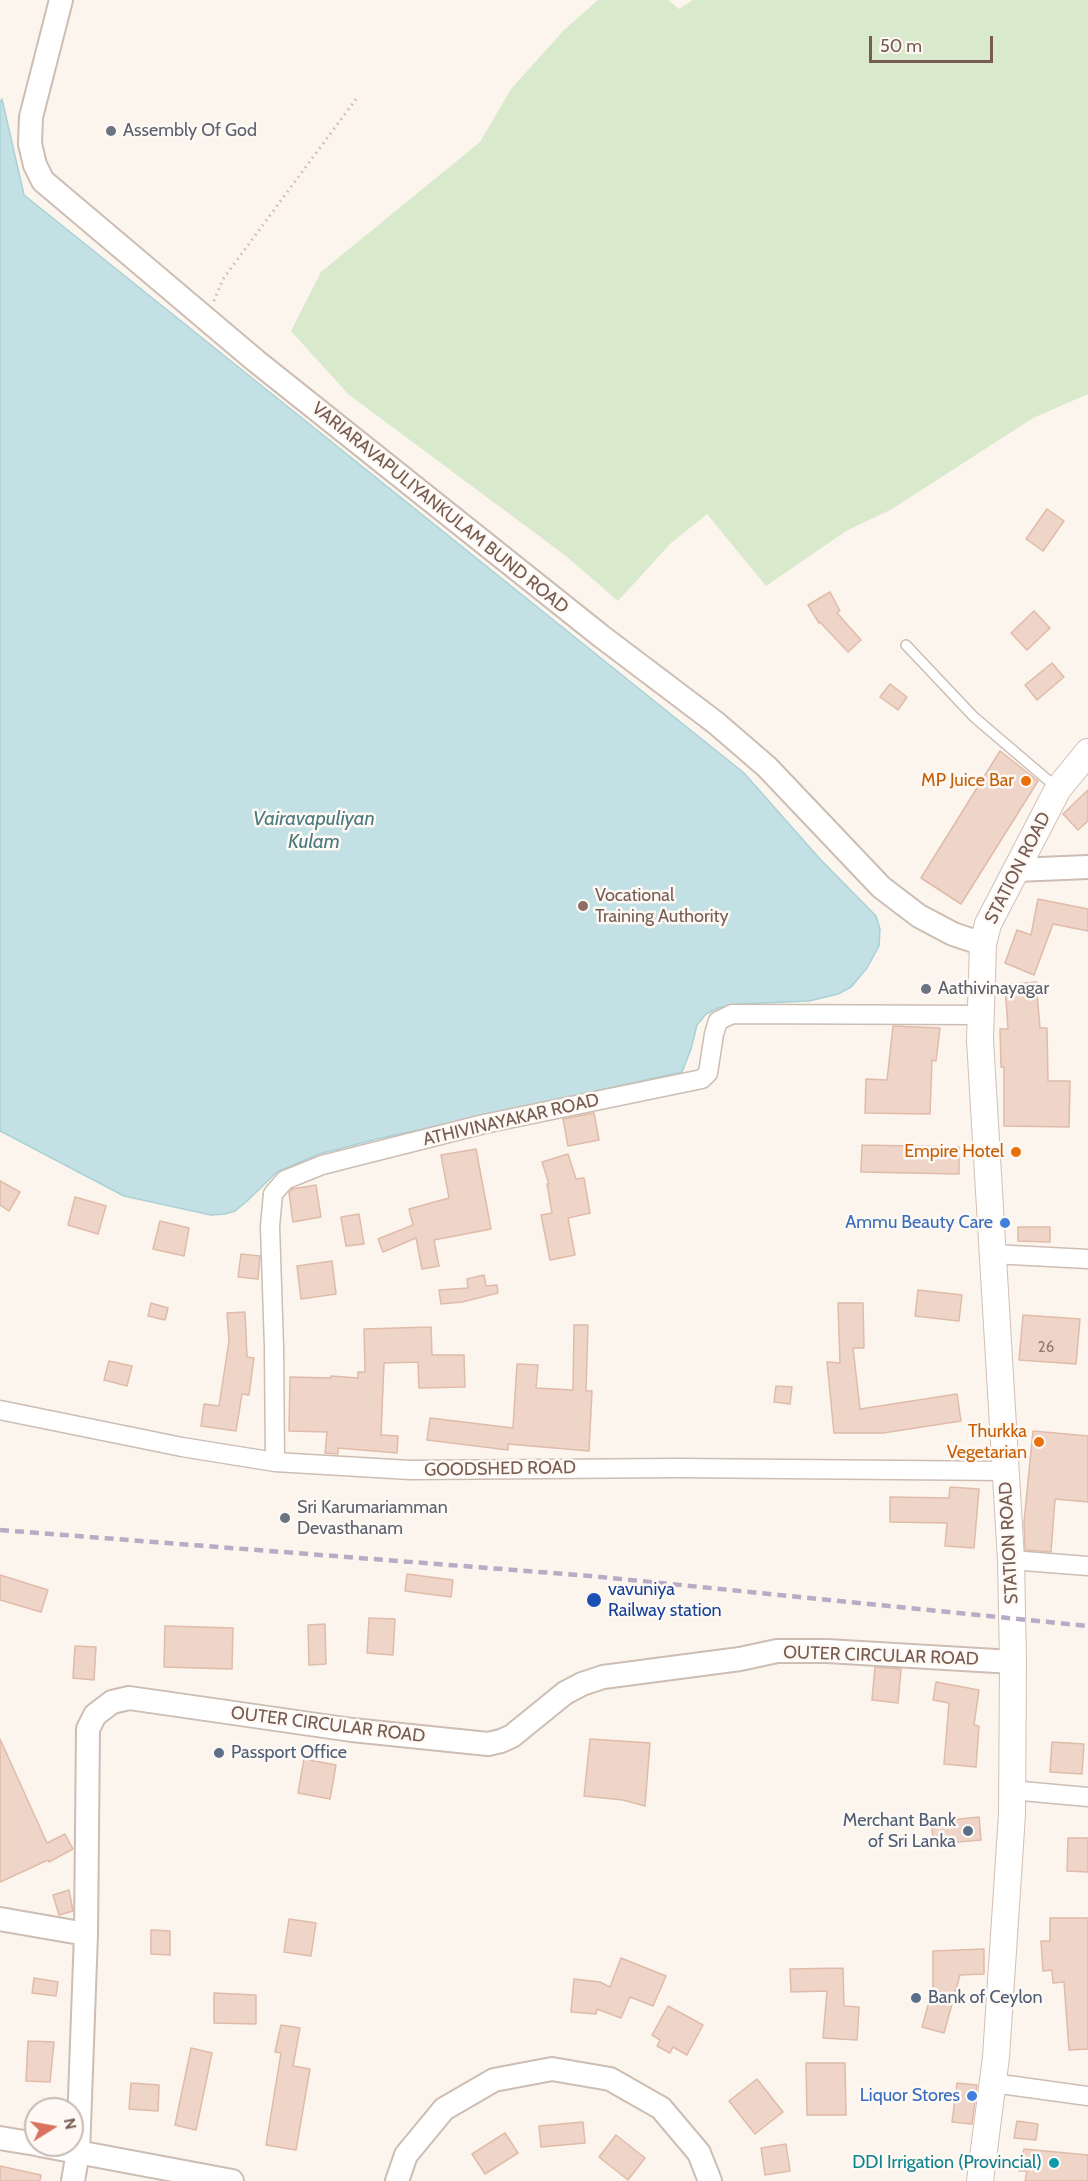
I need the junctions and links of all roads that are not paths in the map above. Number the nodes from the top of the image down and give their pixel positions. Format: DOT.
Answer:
graph roads {
  1 [pos="61,0"];
  2 [pos="906,645"];
  3 [pos="1088,752"];
  4 [pos="1058,789"];
  5 [pos="1088,867"];
  6 [pos="1016,870"];
  7 [pos="983,944"];
  8 [pos="981,1015"];
  9 [pos="993,1254"];
  10 [pos="1088,1259"];
  11 [pos="0,1410"];
  12 [pos="274,1462"];
  13 [pos="1006,1471"];
  14 [pos="1011,1560"];
  15 [pos="1088,1566"];
  16 [pos="1013,1662"];
  17 [pos="1011,1790"];
  18 [pos="1088,1797"];
  19 [pos="0,1919"];
  20 [pos="86,1934"];
  21 [pos="993,2083"];
  22 [pos="1088,2096"];
  23 [pos="80,2097"];
  24 [pos="0,2138"];
  25 [pos="24,2142"];
  26 [pos="84,2153"];
  27 [pos="77,2157"];
  28 [pos="73,2181"];
  29 [pos="232,2181"];
  30 [pos="397,2181"];
  31 [pos="710,2181"];
  32 [pos="980,2181"];
  1 -- 7 [label="street, VARIARAVAPULIYANKULAM BUND ROAD"];
  2 -- 4 [label="lane"];
  3 -- 4 [label="main road, STATION ROAD"];
  4 -- 6 [label="main road, STATION ROAD"];
  5 -- 6 [label="street"];
  6 -- 7 [label="main road, STATION ROAD"];
  7 -- 8 [label="main road, STATION ROAD"];
  8 -- 9 [label="main road, STATION ROAD"];
  8 -- 12 [label="street, ATHIVINAYAKAR ROAD"];
  9 -- 10 [label="street"];
  9 -- 13 [label="main road, STATION ROAD"];
  11 -- 12 [label="street, GOODSHED ROAD"];
  12 -- 13 [label="street, GOODSHED ROAD"];
  13 -- 14 [label="main road, STATION ROAD"];
  14 -- 15 [label="street"];
  14 -- 16 [label="main road, STATION ROAD"];
  16 -- 17 [label="main road, STATION ROAD"];
  16 -- 20 [label="street, OUTER CIRCULAR ROAD"];
  17 -- 18 [label="street"];
  17 -- 21 [label="main road, STATION ROAD"];
  19 -- 20 [label="street"];
  20 -- 23 [label="street, OUTER CIRCULAR ROAD"];
  21 -- 22 [label="street"];
  21 -- 32 [label="main road, STATION ROAD"];
  24 -- 25 [label="street"];
  26 -- 29 [label="street"];
  27 -- 28 [label="street, OUTER CIRCULAR ROAD"];
  30 -- 31 [label="street"];
}
